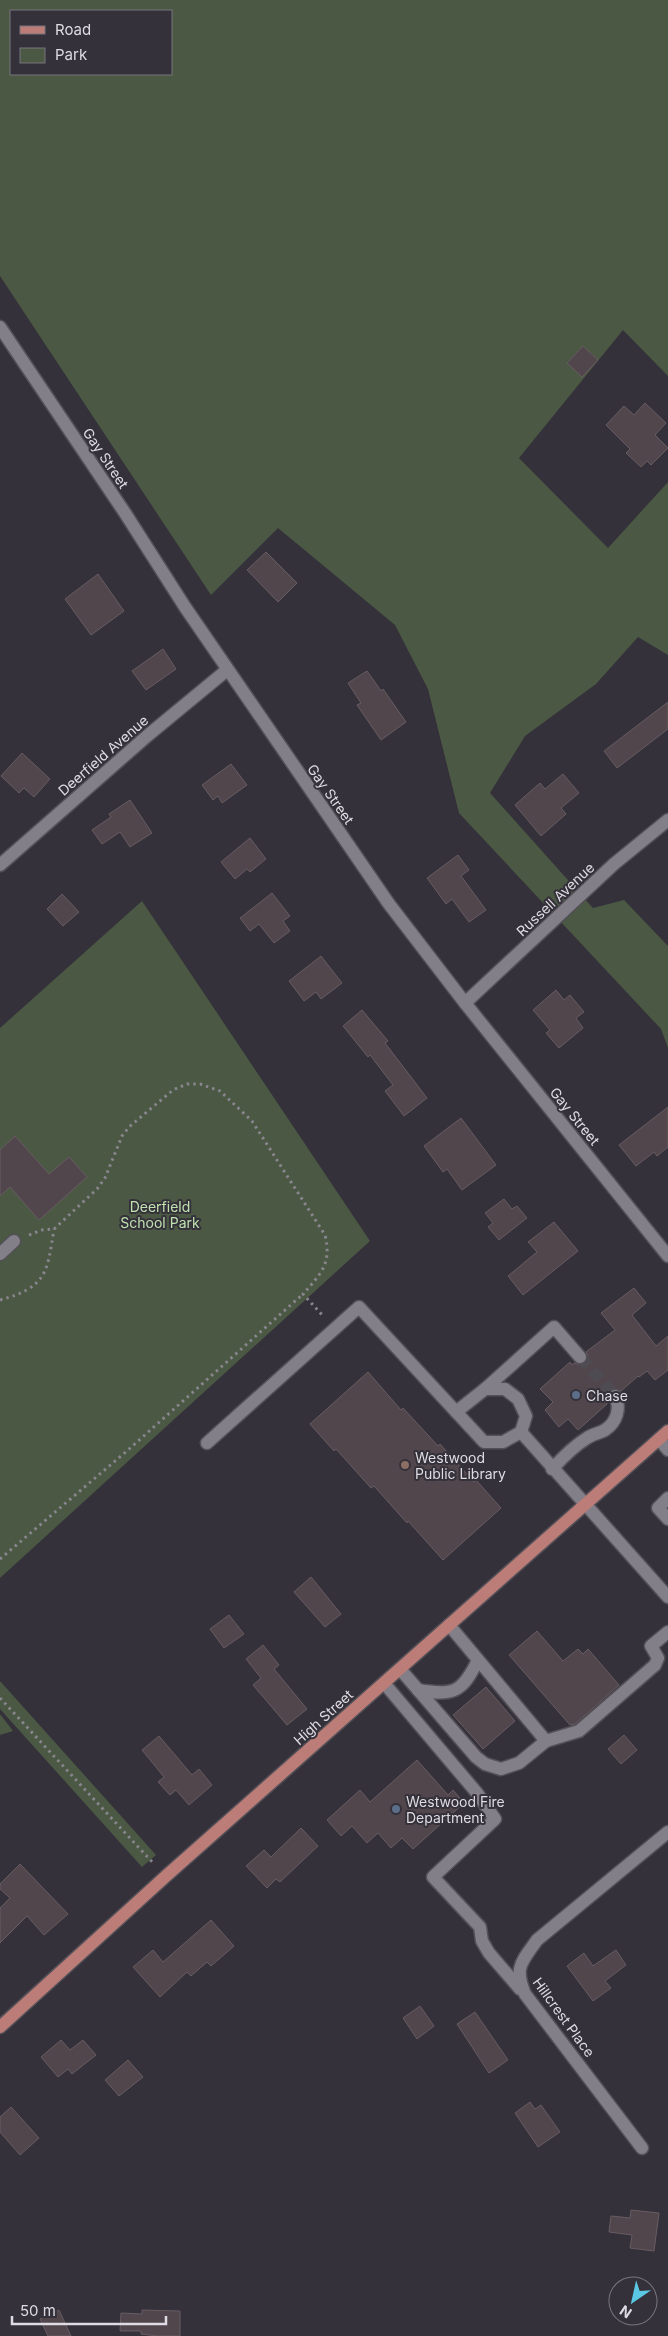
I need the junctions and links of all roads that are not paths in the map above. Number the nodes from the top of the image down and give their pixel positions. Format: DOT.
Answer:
graph roads {
  1 [pos="0,327"];
  2 [pos="227,670"];
  3 [pos="668,820"];
  4 [pos="0,865"];
  5 [pos="465,1003"];
  6 [pos="14,1241"];
  7 [pos="0,1254"];
  8 [pos="668,1256"];
  9 [pos="580,1358"];
  10 [pos="485,1389"];
  11 [pos="615,1396"];
  12 [pos="456,1412"];
  13 [pos="522,1432"];
  14 [pos="663,1435"];
  15 [pos="208,1443"];
  16 [pos="668,1450"];
  17 [pos="552,1469"];
  18 [pos="668,1498"];
  19 [pos="586,1502"];
  20 [pos="668,1519"];
  21 [pos="668,1597"];
  22 [pos="449,1625"];
  23 [pos="668,1632"];
  24 [pos="478,1660"];
  25 [pos="400,1669"];
  26 [pos="384,1683"];
  27 [pos="418,1690"];
  28 [pos="546,1741"];
  29 [pos="668,1832"];
  30 [pos="525,1994"];
  31 [pos="0,2027"];
  32 [pos="642,2148"];
  1 -- 2 [label="street, Gay Street"];
  2 -- 4 [label="street, Deerfield Avenue"];
  2 -- 5 [label="street, Gay Street"];
  3 -- 5 [label="street, Russell Avenue"];
  5 -- 8 [label="street, Gay Street"];
  6 -- 7 [label="street"];
  9 -- 10 [label="street"];
  10 -- 12 [label="street"];
  10 -- 13 [label="street"];
  11 -- 17 [label="street"];
  12 -- 13 [label="street"];
  12 -- 15 [label="street"];
  13 -- 17 [label="street"];
  14 -- 16 [label="street"];
  14 -- 19 [label="main road, High Street"];
  17 -- 19 [label="street"];
  18 -- 20 [label="street"];
  19 -- 21 [label="street"];
  19 -- 22 [label="main road, High Street"];
  22 -- 24 [label="street"];
  22 -- 25 [label="main road, High Street"];
  23 -- 28 [label="street"];
  24 -- 27 [label="street"];
  24 -- 28 [label="street"];
  25 -- 26 [label="main road, High Street"];
  25 -- 27 [label="street"];
  26 -- 30 [label="street"];
  26 -- 31 [label="main road, High Street"];
  27 -- 28 [label="street"];
  29 -- 30 [label="street, Hillcrest Place"];
  30 -- 32 [label="street, Hillcrest Place"];
}
